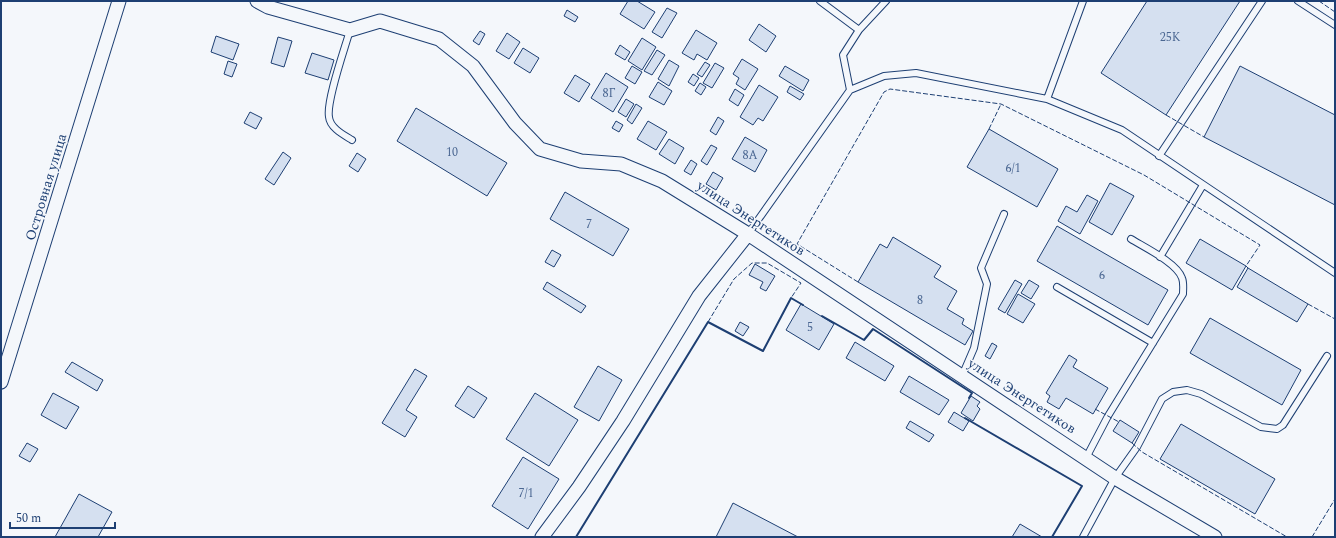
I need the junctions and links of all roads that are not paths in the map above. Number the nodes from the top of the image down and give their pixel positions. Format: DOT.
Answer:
graph roads {
  1 [pos="119,1"];
  2 [pos="257,1"];
  3 [pos="820,1"];
  4 [pos="886,1"];
  5 [pos="1083,1"];
  6 [pos="1262,1"];
  7 [pos="1298,1"];
  8 [pos="1335,25"];
  9 [pos="350,30"];
  10 [pos="859,30"];
  11 [pos="850,90"];
  12 [pos="1047,99"];
  13 [pos="352,140"];
  14 [pos="1160,156"];
  15 [pos="1203,185"];
  16 [pos="1004,214"];
  17 [pos="748,234"];
  18 [pos="1131,239"];
  19 [pos="1160,257"];
  20 [pos="1335,273"];
  21 [pos="1057,287"];
  22 [pos="1153,343"];
  23 [pos="1327,356"];
  24 [pos="962,376"];
  25 [pos="1,382"];
  26 [pos="1086,458"];
  27 [pos="1115,478"];
  28 [pos="542,537"];
  29 [pos="1083,537"];
  30 [pos="1215,537"];
  1 -- 25 [label="street, Островная улица"];
  2 -- 9 [label="street"];
  3 -- 10 [label="lane"];
  4 -- 10 [label="lane"];
  5 -- 12 [label="lane"];
  6 -- 14 [label="lane"];
  7 -- 8 [label="lane"];
  9 -- 13 [label="lane"];
  9 -- 17 [label="street, улица Энергетиков"];
  10 -- 11 [label="lane"];
  11 -- 12 [label="lane"];
  11 -- 17 [label="lane"];
  12 -- 14 [label="lane"];
  14 -- 15 [label="lane"];
  15 -- 19 [label="lane"];
  15 -- 20 [label="lane"];
  16 -- 24 [label="lane"];
  17 -- 24 [label="street, улица Энергетиков"];
  17 -- 28 [label="street"];
  18 -- 19 [label="lane"];
  19 -- 22 [label="lane"];
  21 -- 22 [label="lane"];
  22 -- 26 [label="lane"];
  23 -- 27 [label="lane"];
  24 -- 26 [label="street, улица Энергетиков"];
  26 -- 27 [label="street, улица Энергетиков"];
  27 -- 29 [label="lane"];
  27 -- 30 [label="street, улица Энергетиков"];
}
